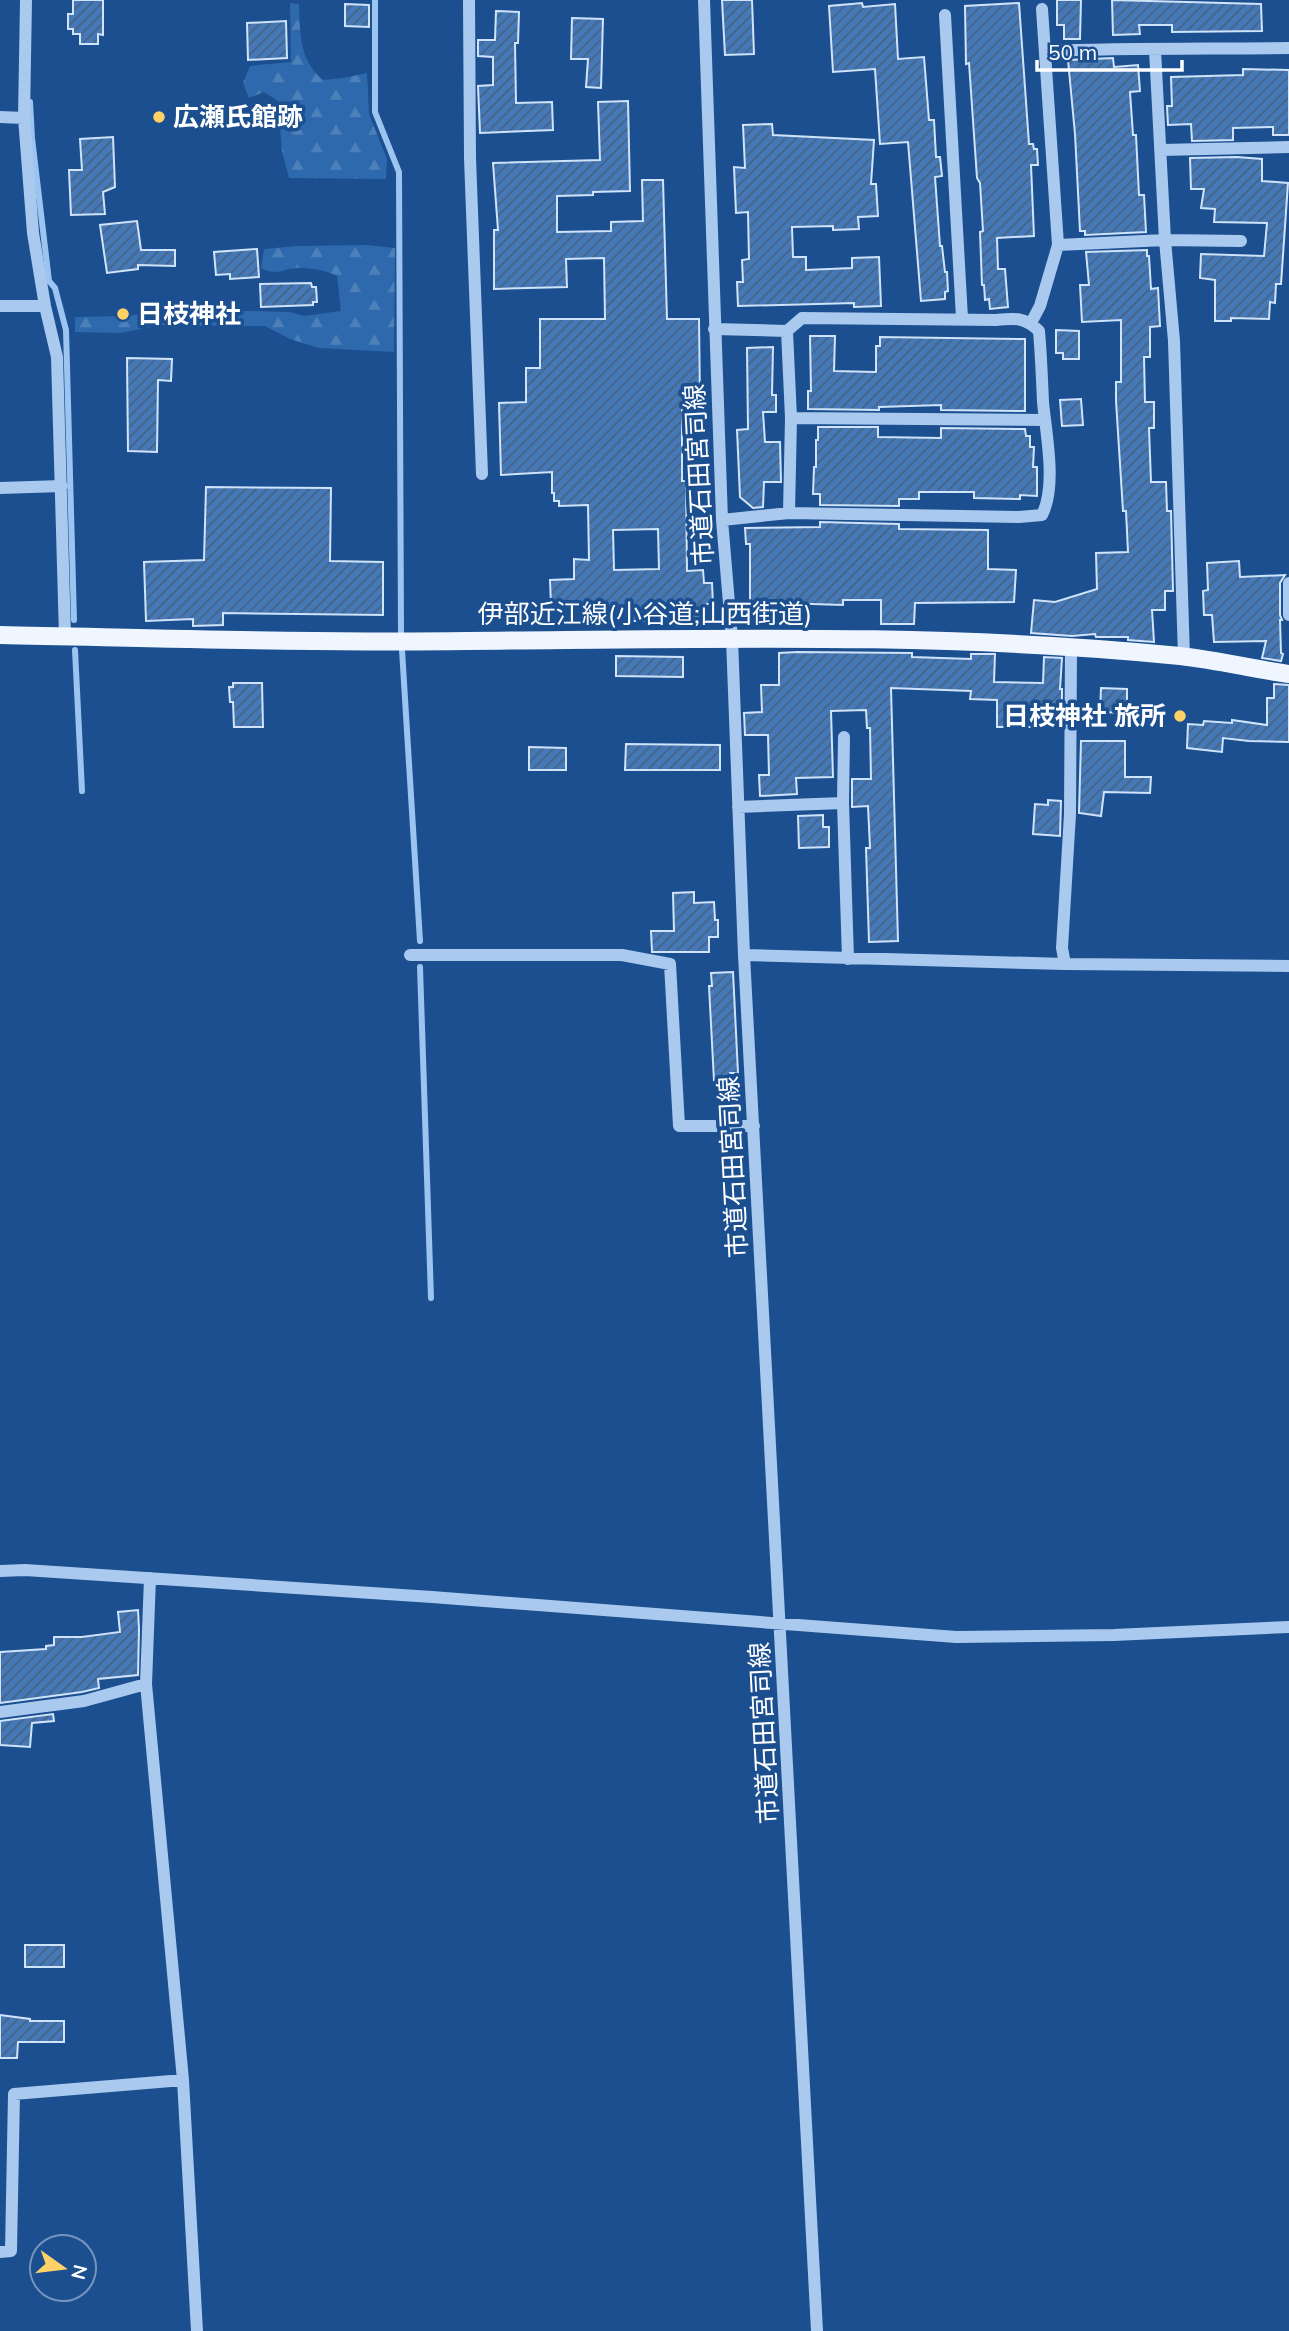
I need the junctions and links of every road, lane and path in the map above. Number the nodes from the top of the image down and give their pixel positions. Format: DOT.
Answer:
graph roads {
  1 [pos="26,0"];
  2 [pos="469,0"];
  3 [pos="704,0"];
  4 [pos="1042,9"];
  5 [pos="945,15"];
  6 [pos="1289,48"];
  7 [pos="1155,50"];
  8 [pos="1046,51"];
  9 [pos="0,117"];
  10 [pos="24,118"];
  11 [pos="1289,147"];
  12 [pos="1161,150"];
  13 [pos="1165,240"];
  14 [pos="1241,240"];
  15 [pos="1058,245"];
  16 [pos="0,306"];
  17 [pos="45,306"];
  18 [pos="962,318"];
  19 [pos="1031,323"];
  20 [pos="714,329"];
  21 [pos="788,331"];
  22 [pos="791,418"];
  23 [pos="1045,420"];
  24 [pos="482,474"];
  25 [pos="62,486"];
  26 [pos="0,488"];
  27 [pos="789,513"];
  28 [pos="722,520"];
  29 [pos="1289,583"];
  30 [pos="1289,615"];
  31 [pos="0,635"];
  32 [pos="65,636"];
  33 [pos="732,639"];
  34 [pos="1071,647"];
  35 [pos="1184,657"];
  36 [pos="1289,662"];
  37 [pos="1289,674"];
  38 [pos="844,737"];
  39 [pos="843,803"];
  40 [pos="738,807"];
  41 [pos="410,955"];
  42 [pos="744,955"];
  43 [pos="848,959"];
  44 [pos="1065,964"];
  45 [pos="1289,966"];
  46 [pos="754,1126"];
  47 [pos="0,1571"];
  48 [pos="150,1578"];
  49 [pos="781,1625"];
  50 [pos="1289,1627"];
  51 [pos="146,1684"];
  52 [pos="0,1712"];
  53 [pos="183,2080"];
  54 [pos="0,2252"];
  55 [pos="197,2331"];
  56 [pos="817,2331"];
  1 -- 10 [label="street"];
  2 -- 24 [label="street"];
  3 -- 20 [label="street, 市道石田宮司線"];
  4 -- 8 [label="street"];
  5 -- 18 [label="street"];
  6 -- 7 [label="street"];
  7 -- 8 [label="street"];
  7 -- 12 [label="street"];
  8 -- 15 [label="street"];
  9 -- 10 [label="street"];
  10 -- 17 [label="street"];
  11 -- 12 [label="street"];
  12 -- 13 [label="street"];
  13 -- 14 [label="street"];
  13 -- 15 [label="street"];
  13 -- 35 [label="street"];
  15 -- 19 [label="street"];
  16 -- 17 [label="street"];
  17 -- 25 [label="street"];
  18 -- 19 [label="street"];
  18 -- 21 [label="street"];
  19 -- 23 [label="street"];
  20 -- 21 [label="street"];
  20 -- 28 [label="street, 市道石田宮司線"];
  21 -- 22 [label="street"];
  22 -- 23 [label="street"];
  22 -- 27 [label="street"];
  23 -- 27 [label="street"];
  25 -- 26 [label="street"];
  25 -- 32 [label="street"];
  27 -- 28 [label="street"];
  28 -- 33 [label="street, 市道石田宮司線"];
  29 -- 30 [label="street"];
  31 -- 32 [label="main road, 伊部近江線(小谷道;山西街道)"];
  32 -- 33 [label="main road, 伊部近江線(小谷道;山西街道)"];
  33 -- 34 [label="main road, 伊部近江線(小谷道;山西街道)"];
  33 -- 40 [label="street, 市道石田宮司線"];
  34 -- 35 [label="main road, 伊部近江線(小谷道;山西街道)"];
  34 -- 44 [label="street"];
  35 -- 37 [label="main road, 伊部近江線(小谷道;山西街道)"];
  36 -- 37 [label="street"];
  38 -- 39 [label="street"];
  39 -- 40 [label="street"];
  39 -- 43 [label="street"];
  40 -- 42 [label="street, 市道石田宮司線"];
  41 -- 46 [label="street"];
  42 -- 43 [label="street"];
  42 -- 46 [label="street, 市道石田宮司線"];
  43 -- 44 [label="street"];
  44 -- 45 [label="street"];
  46 -- 49 [label="street, 市道石田宮司線"];
  47 -- 48 [label="street"];
  48 -- 49 [label="street"];
  48 -- 51 [label="street"];
  49 -- 50 [label="street"];
  49 -- 56 [label="street, 市道石田宮司線"];
  51 -- 52 [label="street"];
  51 -- 53 [label="street"];
  53 -- 54 [label="street"];
  53 -- 55 [label="street"];
}
